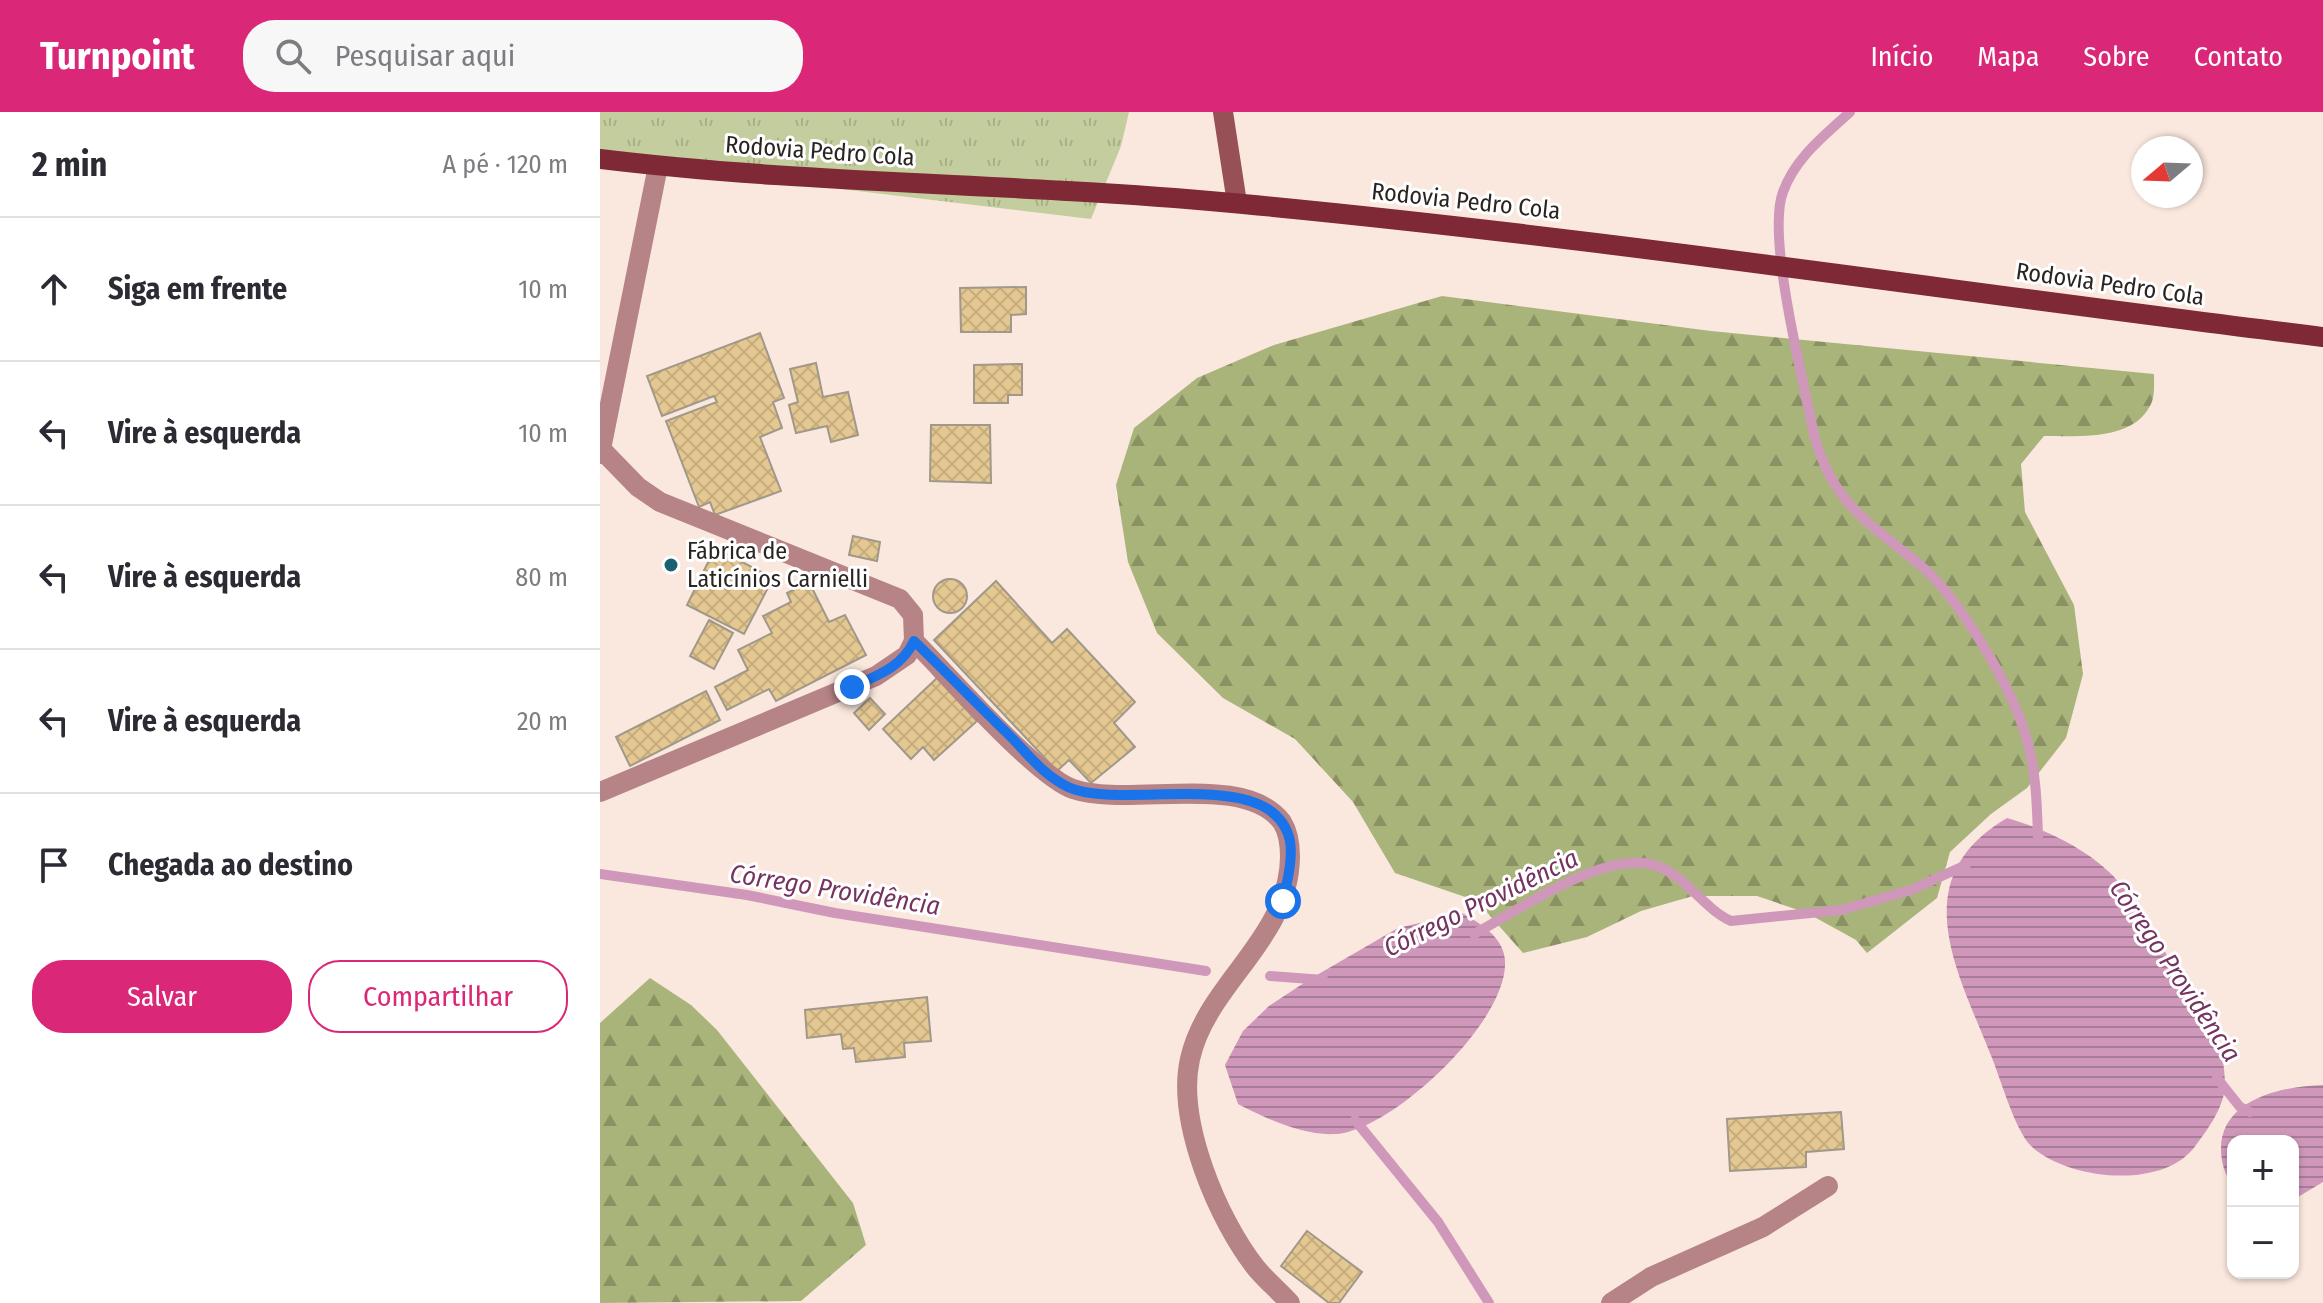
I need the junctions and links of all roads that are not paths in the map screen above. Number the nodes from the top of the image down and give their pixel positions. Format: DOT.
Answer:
graph roads {
  1 [pos="1223,112"];
  2 [pos="600,159"];
  3 [pos="658,166"];
  4 [pos="1237,203"];
  5 [pos="2323,337"];
  6 [pos="601,453"];
  7 [pos="914,641"];
  8 [pos="600,792"];
  9 [pos="1828,1186"];
  10 [pos="1290,1303"];
  11 [pos="1611,1303"];
  1 -- 4 [label="street"];
  2 -- 3 [label="main road, Rodovia Pedro Cola"];
  3 -- 4 [label="main road, Rodovia Pedro Cola"];
  3 -- 6 [label="street"];
  4 -- 5 [label="main road, Rodovia Pedro Cola"];
  6 -- 7 [label="street"];
  7 -- 8 [label="street"];
  7 -- 10 [label="street"];
  9 -- 11 [label="street"];
}
